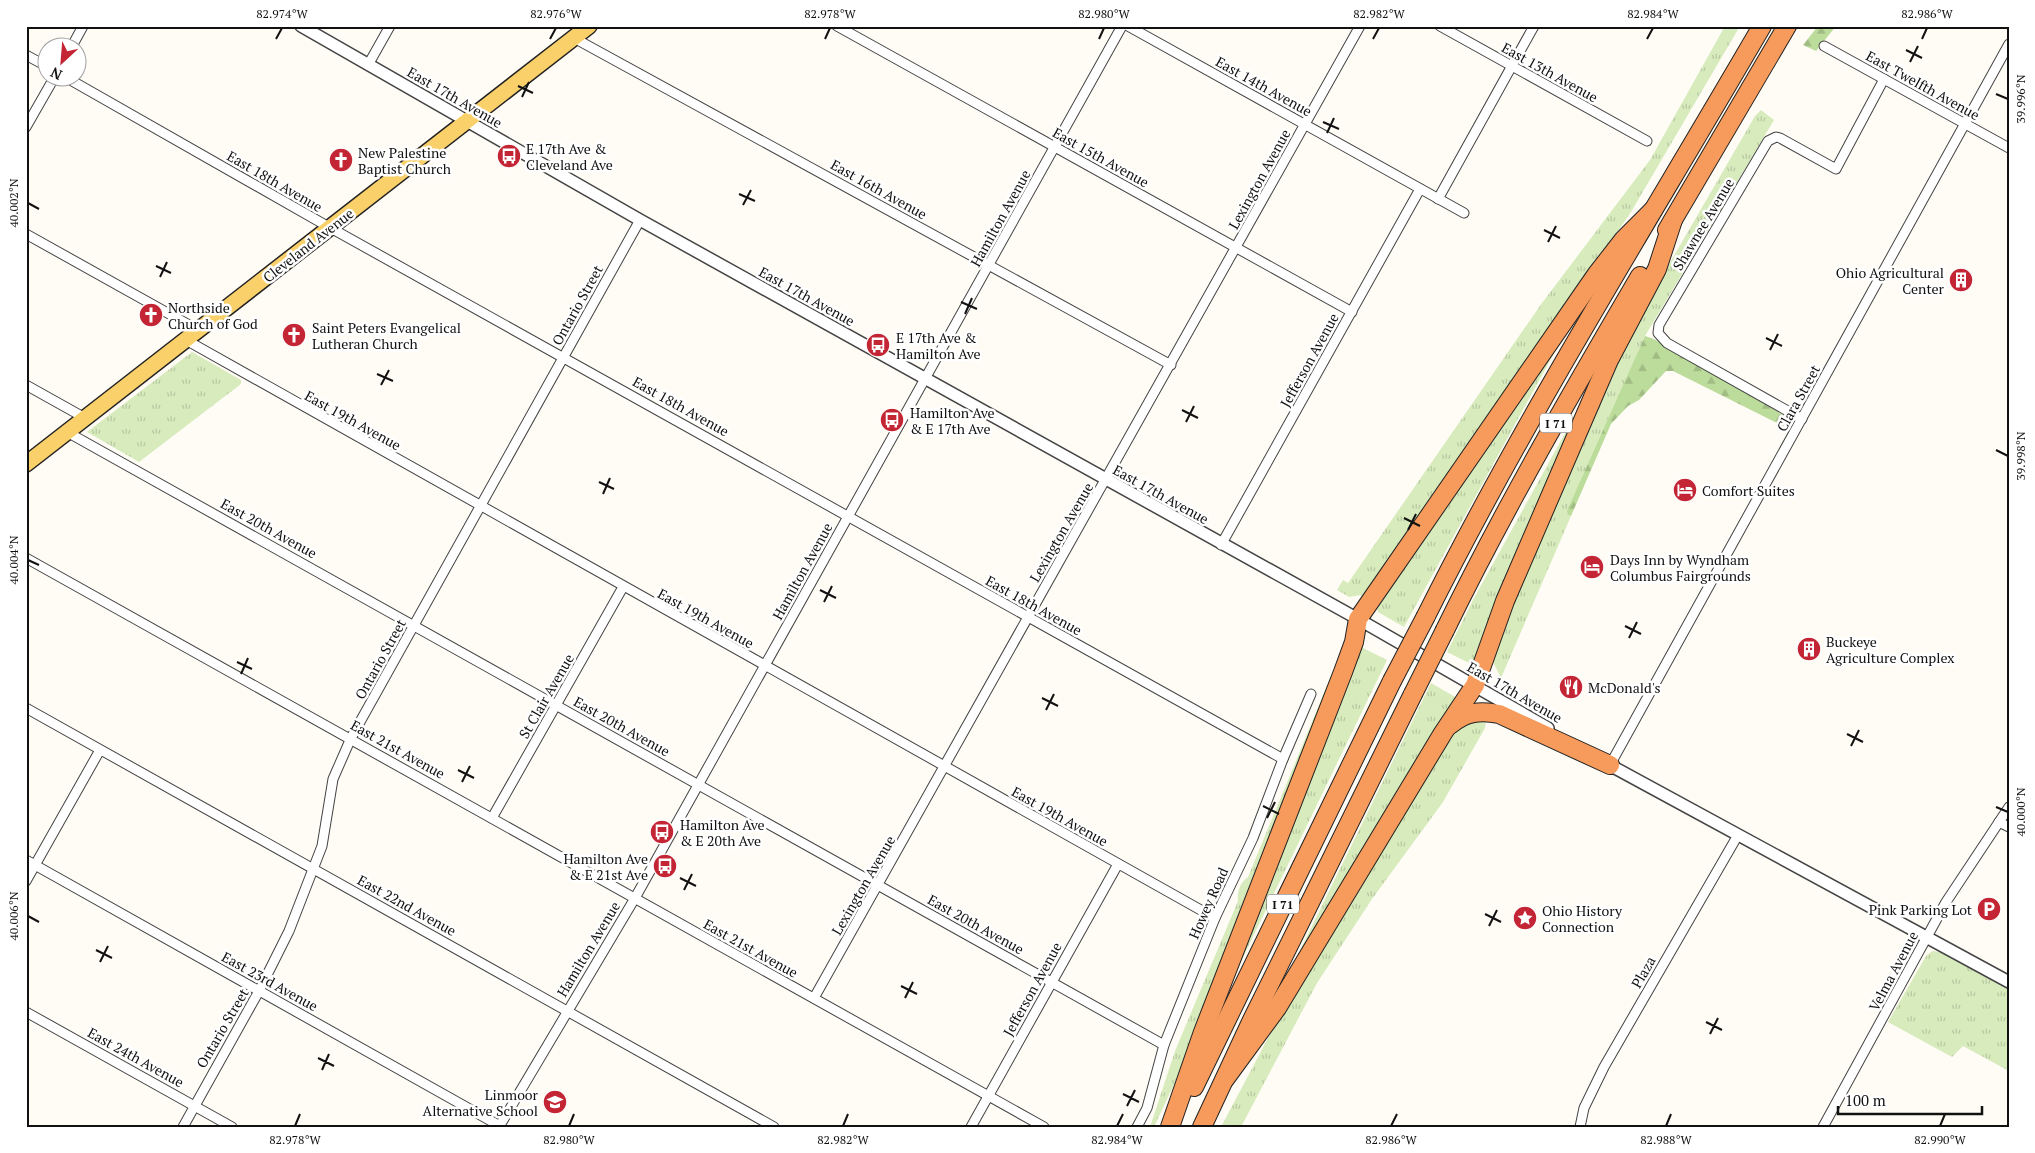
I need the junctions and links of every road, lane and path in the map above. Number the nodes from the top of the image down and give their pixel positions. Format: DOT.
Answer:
graph roads {
  1 [pos="83,26"];
  2 [pos="301,26"];
  3 [pos="390,26"];
  4 [pos="589,26"];
  5 [pos="837,26"];
  6 [pos="1122,26"];
  7 [pos="1128,26"];
  8 [pos="1360,26"];
  9 [pos="1440,26"];
  10 [pos="1534,26"];
  11 [pos="1787,26"];
  12 [pos="1800,26"];
  13 [pos="1758,31"];
  14 [pos="76,38"];
  15 [pos="574,38"];
  16 [pos="2009,44"];
  17 [pos="1824,46"];
  18 [pos="1772,52"];
  19 [pos="26,54"];
  20 [pos="38,61"];
  21 [pos="368,65"];
  22 [pos="1512,66"];
  23 [pos="1884,79"];
  24 [pos="48,88"];
  25 [pos="84,88"];
  26 [pos="466,121"];
  27 [pos="1965,124"];
  28 [pos="1305,125"];
  29 [pos="26,127"];
  30 [pos="1647,141"];
  31 [pos="1054,146"];
  32 [pos="2009,148"];
  33 [pos="1420,188"];
  34 [pos="1438,199"];
  35 [pos="1653,210"];
  36 [pos="1464,213"];
  37 [pos="640,220"];
  38 [pos="1673,220"];
  39 [pos="331,227"];
  40 [pos="26,234"];
  41 [pos="1236,248"];
  42 [pos="990,265"];
  43 [pos="1352,312"];
  44 [pos="198,330"];
  45 [pos="186,340"];
  46 [pos="565,357"];
  47 [pos="1171,365"];
  48 [pos="926,379"];
  49 [pos="26,385"];
  50 [pos="85,418"];
  51 [pos="1802,419"];
  52 [pos="67,432"];
  53 [pos="26,464"];
  54 [pos="1107,480"];
  55 [pos="481,507"];
  56 [pos="848,516"];
  57 [pos="1221,545"];
  58 [pos="26,558"];
  59 [pos="623,587"];
  60 [pos="1029,617"];
  61 [pos="1358,619"];
  62 [pos="414,625"];
  63 [pos="765,666"];
  64 [pos="1475,686"];
  65 [pos="1311,694"];
  66 [pos="556,705"];
  67 [pos="26,708"];
  68 [pos="1443,732"];
  69 [pos="351,738"];
  70 [pos="100,750"];
  71 [pos="1283,759"];
  72 [pos="1610,766"];
  73 [pos="945,767"];
  74 [pos="698,784"];
  75 [pos="2009,807"];
  76 [pos="492,818"];
  77 [pos="1999,822"];
  78 [pos="2009,827"];
  79 [pos="1738,835"];
  80 [pos="26,860"];
  81 [pos="1118,864"];
  82 [pos="35,865"];
  83 [pos="314,869"];
  84 [pos="26,881"];
  85 [pos="879,886"];
  86 [pos="635,898"];
  87 [pos="1214,918"];
  88 [pos="1927,937"];
  89 [pos="1052,982"];
  90 [pos="2009,982"];
  91 [pos="259,991"];
  92 [pos="814,998"];
  93 [pos="566,1011"];
  94 [pos="26,1012"];
  95 [pos="1164,1045"];
  96 [pos="1225,1079"];
  97 [pos="988,1096"];
  98 [pos="194,1106"];
  99 [pos="500,1126"];
  100 [pos="183,1127"];
  101 [pos="232,1127"];
  102 [pos="774,1127"];
  103 [pos="971,1127"];
  104 [pos="1044,1127"];
  105 [pos="1137,1127"];
  106 [pos="1170,1127"];
  107 [pos="1174,1127"];
  108 [pos="1202,1127"];
  109 [pos="1580,1127"];
  110 [pos="1823,1127"];
  1 -- 14 [label="street"];
  2 -- 21 [label="street, East 17th Avenue"];
  3 -- 21 [label="street"];
  4 -- 15 [label="main road, Cleveland Avenue"];
  5 -- 31 [label="street, East 15th Avenue"];
  6 -- 31 [label="street, Hamilton Avenue"];
  7 -- 28 [label="street, East 14th Avenue"];
  8 -- 28 [label="street, Lexington Avenue"];
  9 -- 22 [label="street, East 13th Avenue"];
  10 -- 22 [label="street"];
  11 -- 18 [label="highway, I 71"];
  12 -- 18 [label="highway"];
  13 -- 35 [label="highway, I 71"];
  15 -- 26 [label="main road, Cleveland Avenue"];
  15 -- 42 [label="street, East 16th Avenue"];
  16 -- 27 [label="street, Clara Street"];
  17 -- 23 [label="street, East Twelfth Avenue"];
  18 -- 38 [label="highway, I 71"];
  19 -- 20 [label="street"];
  21 -- 26 [label="street, East 17th Avenue"];
  22 -- 30 [label="street, East 13th Avenue"];
  22 -- 34 [label="street"];
  23 -- 27 [label="street, East Twelfth Avenue"];
  23 -- 51 [label="street, Shawnee Avenue"];
  24 -- 29 [label="street"];
  25 -- 39 [label="street, East 18th Avenue"];
  26 -- 37 [label="street, East 17th Avenue"];
  26 -- 39 [label="main road, Cleveland Avenue"];
  27 -- 32 [label="street, East Twelfth Avenue"];
  27 -- 51 [label="street, Clara Street"];
  28 -- 33 [label="street, East 14th Avenue"];
  28 -- 41 [label="street, Lexington Avenue"];
  31 -- 41 [label="street, East 15th Avenue"];
  31 -- 42 [label="street, Hamilton Avenue"];
  33 -- 34 [label="street, East 14th Avenue"];
  33 -- 43 [label="street, Jefferson Avenue"];
  34 -- 36 [label="street, East 14th Avenue"];
  35 -- 61 [label="highway"];
  35 -- 107 [label="highway, I 71, bridge"];
  37 -- 46 [label="street, Ontario Street"];
  37 -- 48 [label="street, East 17th Avenue"];
  38 -- 64 [label="highway"];
  38 -- 96 [label="highway, I 71, bridge"];
  39 -- 44 [label="main road, Cleveland Avenue"];
  39 -- 46 [label="street, East 18th Avenue"];
  40 -- 44 [label="street"];
  41 -- 43 [label="street, East 15th Avenue"];
  41 -- 47 [label="street, Lexington Avenue"];
  42 -- 47 [label="street, East 16th Avenue"];
  42 -- 48 [label="street, Hamilton Avenue"];
  43 -- 57 [label="street, Jefferson Avenue"];
  44 -- 45 [label="main road, Cleveland Avenue"];
  45 -- 50 [label="main road, Cleveland Avenue"];
  45 -- 55 [label="street, East 19th Avenue"];
  46 -- 55 [label="street, Ontario Street"];
  46 -- 56 [label="street, East 18th Avenue"];
  47 -- 54 [label="street, Lexington Avenue"];
  48 -- 54 [label="street, East 17th Avenue"];
  48 -- 56 [label="street, Hamilton Avenue"];
  49 -- 50 [label="street"];
  50 -- 52 [label="main road, Cleveland Avenue"];
  51 -- 72 [label="street, Clara Street"];
  52 -- 53 [label="main road, Cleveland Avenue"];
  52 -- 62 [label="street, East 20th Avenue"];
  54 -- 57 [label="street, East 17th Avenue"];
  54 -- 60 [label="street, Lexington Avenue"];
  55 -- 59 [label="street, East 19th Avenue"];
  55 -- 62 [label="street, Ontario Street"];
  56 -- 60 [label="street, East 18th Avenue"];
  56 -- 63 [label="street, Hamilton Avenue"];
  57 -- 61 [label="street, East 17th Avenue"];
  58 -- 69 [label="street, East 21st Avenue"];
  59 -- 63 [label="street, East 19th Avenue"];
  59 -- 66 [label="street, St Clair Avenue"];
  60 -- 71 [label="street, East 18th Avenue"];
  60 -- 73 [label="street, Lexington Avenue"];
  61 -- 64 [label="street, East 17th Avenue"];
  61 -- 106 [label="highway"];
  62 -- 66 [label="street, East 20th Avenue"];
  62 -- 69 [label="street, Ontario Street"];
  63 -- 73 [label="street, East 19th Avenue"];
  63 -- 74 [label="street, Hamilton Avenue"];
  64 -- 68 [label="highway"];
  64 -- 72 [label="street, East 17th Avenue"];
  65 -- 71 [label="street, Howey Road"];
  66 -- 74 [label="street, East 20th Avenue"];
  66 -- 76 [label="street, St Clair Avenue"];
  67 -- 70 [label="street, East 22nd Avenue"];
  68 -- 72 [label="highway"];
  68 -- 96 [label="highway"];
  69 -- 76 [label="street, East 21st Avenue"];
  69 -- 83 [label="street, Ontario Street"];
  70 -- 82 [label="street"];
  70 -- 83 [label="street, East 22nd Avenue"];
  71 -- 87 [label="street, Howey Road"];
  72 -- 79 [label="street, East 17th Avenue"];
  73 -- 81 [label="street, East 19th Avenue"];
  73 -- 85 [label="street, Lexington Avenue"];
  74 -- 85 [label="street, East 20th Avenue"];
  74 -- 86 [label="street, Hamilton Avenue"];
  75 -- 77 [label="street, Velma Avenue"];
  76 -- 86 [label="street, East 21st Avenue"];
  77 -- 78 [label="street"];
  77 -- 88 [label="street, Velma Avenue"];
  79 -- 88 [label="street, East 17th Avenue"];
  79 -- 109 [label="street, Plaza"];
  80 -- 82 [label="street, East 23rd Avenue"];
  81 -- 87 [label="street, East 19th Avenue"];
  81 -- 89 [label="street, Jefferson Avenue"];
  82 -- 84 [label="street"];
  82 -- 91 [label="street, East 23rd Avenue"];
  83 -- 91 [label="street, Ontario Street"];
  83 -- 93 [label="street, East 22nd Avenue"];
  85 -- 89 [label="street, East 20th Avenue"];
  85 -- 92 [label="street, Lexington Avenue"];
  86 -- 92 [label="street, East 21st Avenue"];
  86 -- 93 [label="street, Hamilton Avenue"];
  87 -- 95 [label="street, Howey Road"];
  88 -- 90 [label="street, East 17th Avenue"];
  88 -- 110 [label="street, Velma Avenue"];
  89 -- 95 [label="street, East 20th Avenue"];
  89 -- 97 [label="street, Jefferson Avenue"];
  91 -- 98 [label="street, Ontario Street"];
  91 -- 99 [label="street, East 23rd Avenue"];
  92 -- 97 [label="street, East 21st Avenue"];
  93 -- 99 [label="street, Hamilton Avenue"];
  93 -- 102 [label="street, East 22nd Avenue"];
  94 -- 98 [label="street, East 24th Avenue"];
  95 -- 105 [label="street, Howey Road"];
  96 -- 108 [label="highway, I 71"];
  97 -- 103 [label="street, Jefferson Avenue"];
  97 -- 104 [label="street, East 21st Avenue"];
  98 -- 100 [label="street, Ontario Street"];
  98 -- 101 [label="street, East 24th Avenue"];
}
